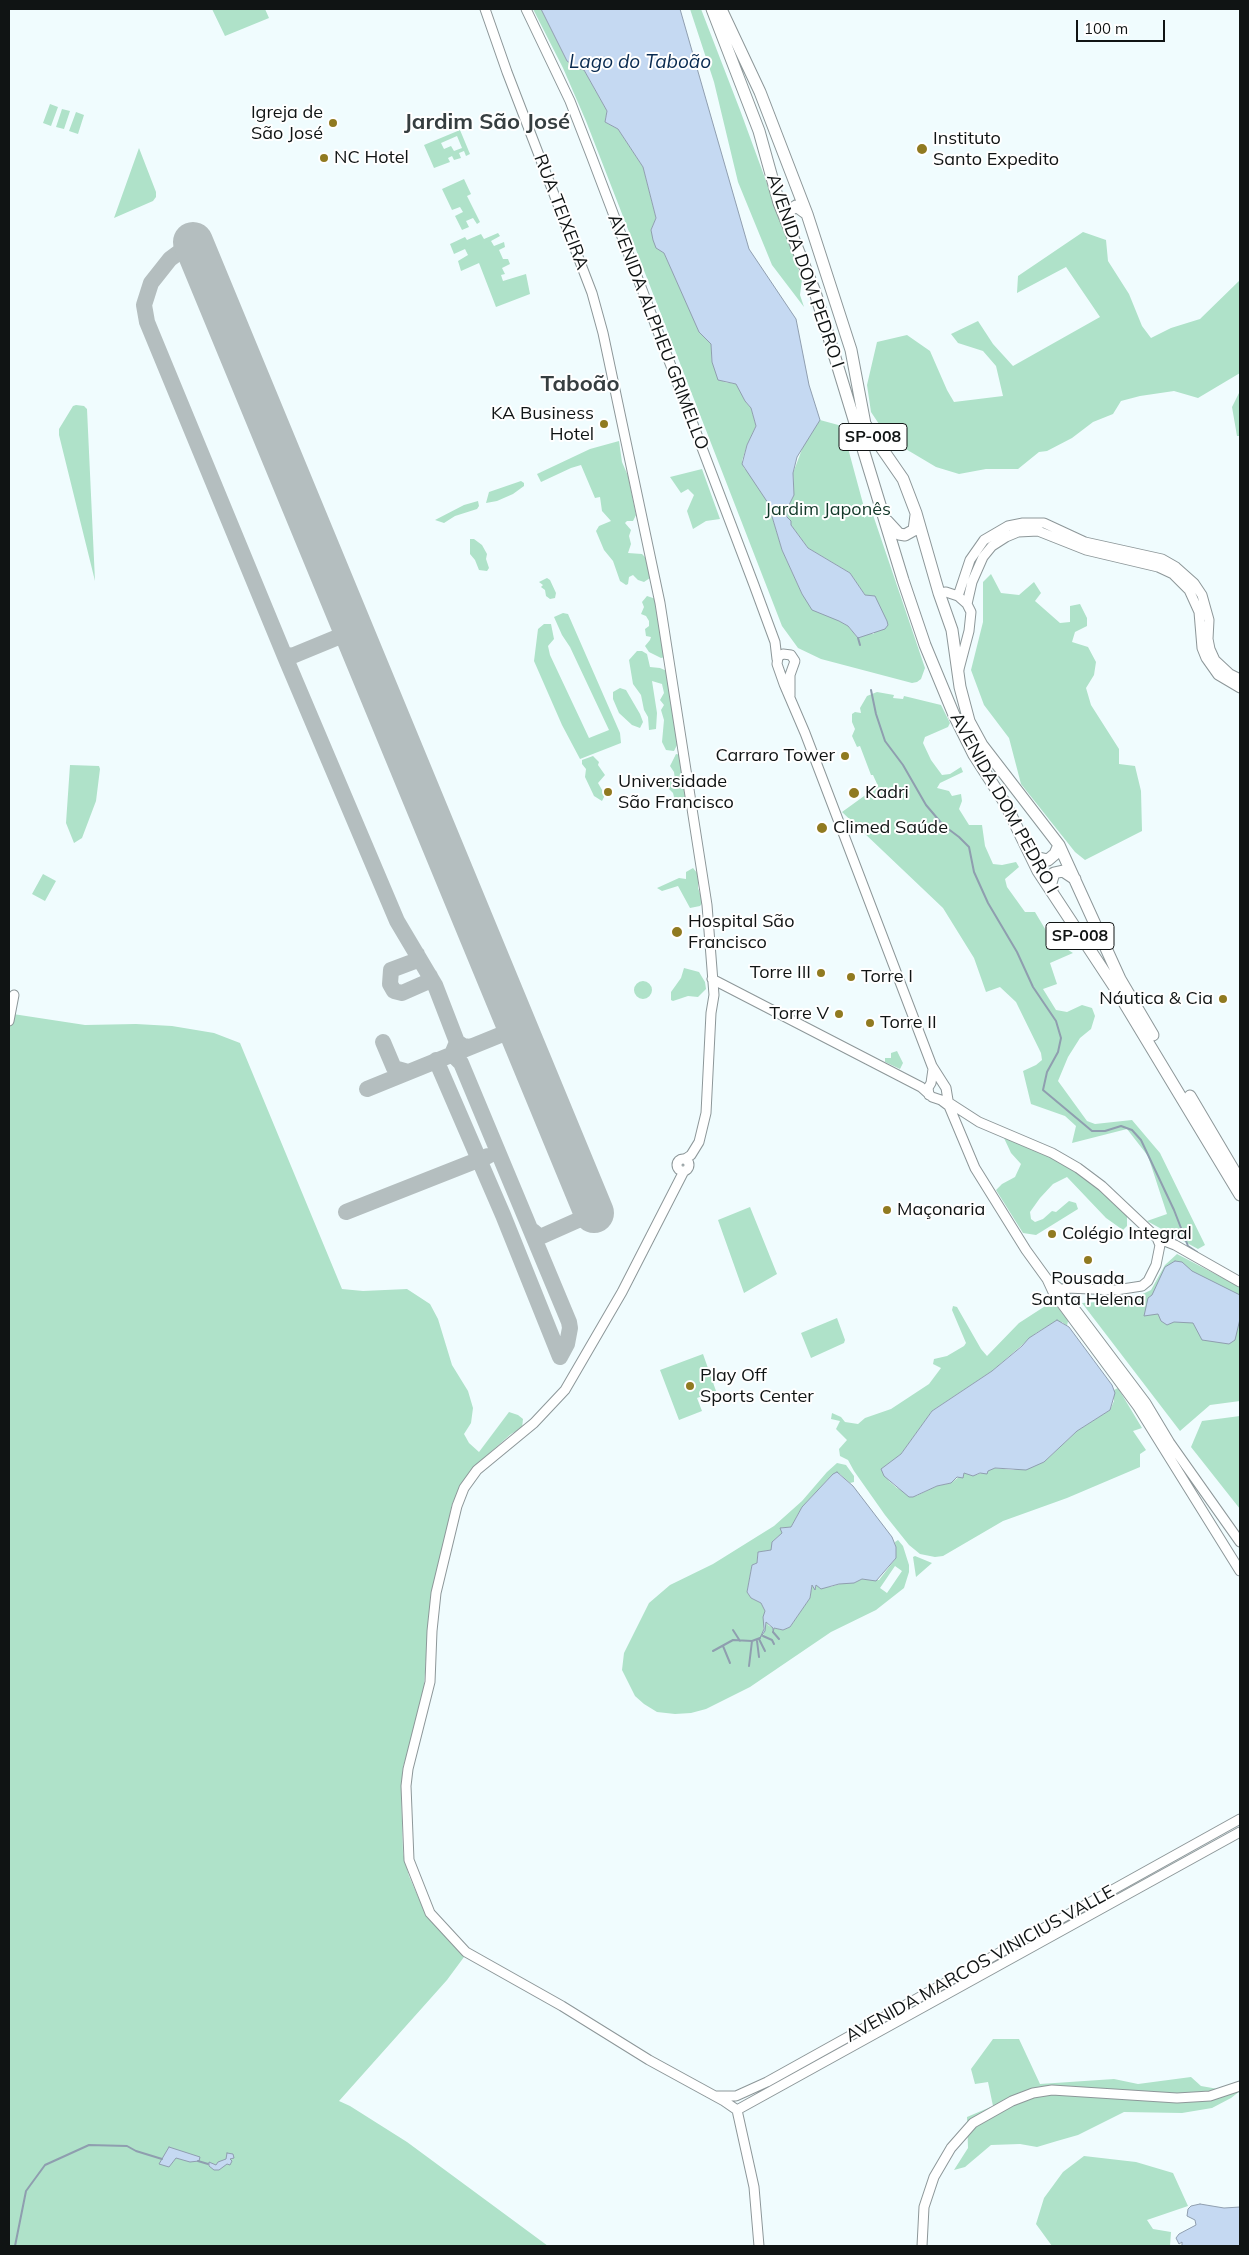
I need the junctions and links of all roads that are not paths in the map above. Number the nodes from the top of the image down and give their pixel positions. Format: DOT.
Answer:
graph roads {
  1 [pos="485,9"];
  2 [pos="526,9"];
  3 [pos="712,9"];
  4 [pos="722,9"];
  5 [pos="808,214"];
  6 [pos="786,220"];
  7 [pos="916,513"];
  8 [pos="885,518"];
  9 [pos="938,593"];
  10 [pos="958,596"];
  11 [pos="967,604"];
  12 [pos="772,636"];
  13 [pos="767,648"];
  14 [pos="778,664"];
  15 [pos="791,670"];
  16 [pos="958,674"];
  17 [pos="1240,679"];
  18 [pos="1240,688"];
  19 [pos="790,696"];
  20 [pos="1059,846"];
  21 [pos="1029,852"];
  22 [pos="1076,880"];
  23 [pos="1052,892"];
  24 [pos="712,979"];
  25 [pos="732,989"];
  26 [pos="14,995"];
  27 [pos="714,995"];
  28 [pos="9,1021"];
  29 [pos="933,1069"];
  30 [pos="941,1082"];
  31 [pos="931,1083"];
  32 [pos="918,1086"];
  33 [pos="946,1092"];
  34 [pos="934,1097"];
  35 [pos="949,1104"];
  36 [pos="965,1115"];
  37 [pos="957,1122"];
  38 [pos="1240,1180"];
  39 [pos="1240,1195"];
  40 [pos="1157,1238"];
  41 [pos="1179,1248"];
  42 [pos="1156,1265"];
  43 [pos="1240,1282"];
  44 [pos="1056,1291"];
  45 [pos="1240,1542"];
  46 [pos="1240,1570"];
  47 [pos="1240,1819"];
  48 [pos="1240,1832"];
  49 [pos="1240,2086"];
  50 [pos="716,2096"];
  51 [pos="736,2110"];
  52 [pos="759,2246"];
  53 [pos="922,2246"];
  1 -- 24 [label="street, RUA TEIXEIRA"];
  2 -- 12 [label="street, AVENIDA ALPHEU GRIMELLO"];
  3 -- 6 [label="main road, AVENIDA DOM PEDRO I / SP-008"];
  4 -- 5 [label="main road, AVENIDA DOM PEDRO I / SP-008"];
  5 -- 6 [label="main road"];
  5 -- 7 [label="main road, AVENIDA DOM PEDRO I / SP-008"];
  6 -- 8 [label="main road, AVENIDA DOM PEDRO I / SP-008"];
  7 -- 8 [label="main road"];
  7 -- 9 [label="main road, AVENIDA DOM PEDRO I / SP-008"];
  8 -- 21 [label="main road, AVENIDA DOM PEDRO I / SP-008"];
  9 -- 10 [label="street"];
  9 -- 16 [label="main road, AVENIDA DOM PEDRO I / SP-008"];
  10 -- 11 [label="street"];
  10 -- 17 [label="street"];
  11 -- 16 [label="street"];
  11 -- 18 [label="street"];
  12 -- 13 [label="street"];
  12 -- 14 [label="street, AVENIDA ALPHEU GRIMELLO"];
  14 -- 15 [label="street"];
  14 -- 15 [label="street"];
  14 -- 19 [label="street, AVENIDA ALPHEU GRIMELLO"];
  15 -- 19 [label="street"];
  16 -- 20 [label="main road, AVENIDA DOM PEDRO I / SP-008"];
  19 -- 29 [label="street, AVENIDA ALPHEU GRIMELLO"];
  20 -- 21 [label="main road"];
  20 -- 22 [label="main road, AVENIDA DOM PEDRO I / SP-008"];
  21 -- 23 [label="main road, AVENIDA DOM PEDRO I / SP-008"];
  22 -- 23 [label="main road"];
  22 -- 38 [label="main road, AVENIDA DOM PEDRO I / SP-008"];
  23 -- 39 [label="main road, AVENIDA DOM PEDRO I / SP-008"];
  24 -- 25 [label="street"];
  24 -- 27 [label="street, RUA TEIXEIRA"];
  25 -- 27 [label="street"];
  25 -- 32 [label="street"];
  26 -- 28 [label="street"];
  27 -- 50 [label="street, RUA TEIXEIRA"];
  29 -- 30 [label="street, AVENIDA ALPHEU GRIMELLO"];
  29 -- 31 [label="street"];
  30 -- 31 [label="street"];
  30 -- 33 [label="street"];
  31 -- 32 [label="street"];
  31 -- 34 [label="street"];
  32 -- 34 [label="street"];
  33 -- 34 [label="street"];
  33 -- 35 [label="street"];
  34 -- 35 [label="street"];
  35 -- 36 [label="street"];
  35 -- 37 [label="street"];
  36 -- 37 [label="street"];
  36 -- 40 [label="street"];
  37 -- 44 [label="street"];
  40 -- 41 [label="street"];
  40 -- 42 [label="street"];
  41 -- 42 [label="street"];
  41 -- 43 [label="street"];
  42 -- 44 [label="street"];
  44 -- 45 [label="street"];
  44 -- 46 [label="street"];
  47 -- 50 [label="street, AVENIDA MARCOS VINICIUS VALLE"];
  48 -- 51 [label="street, AVENIDA MARCOS VINICIUS VALLE"];
  49 -- 53 [label="street"];
  50 -- 51 [label="street"];
  51 -- 52 [label="street"];
}
